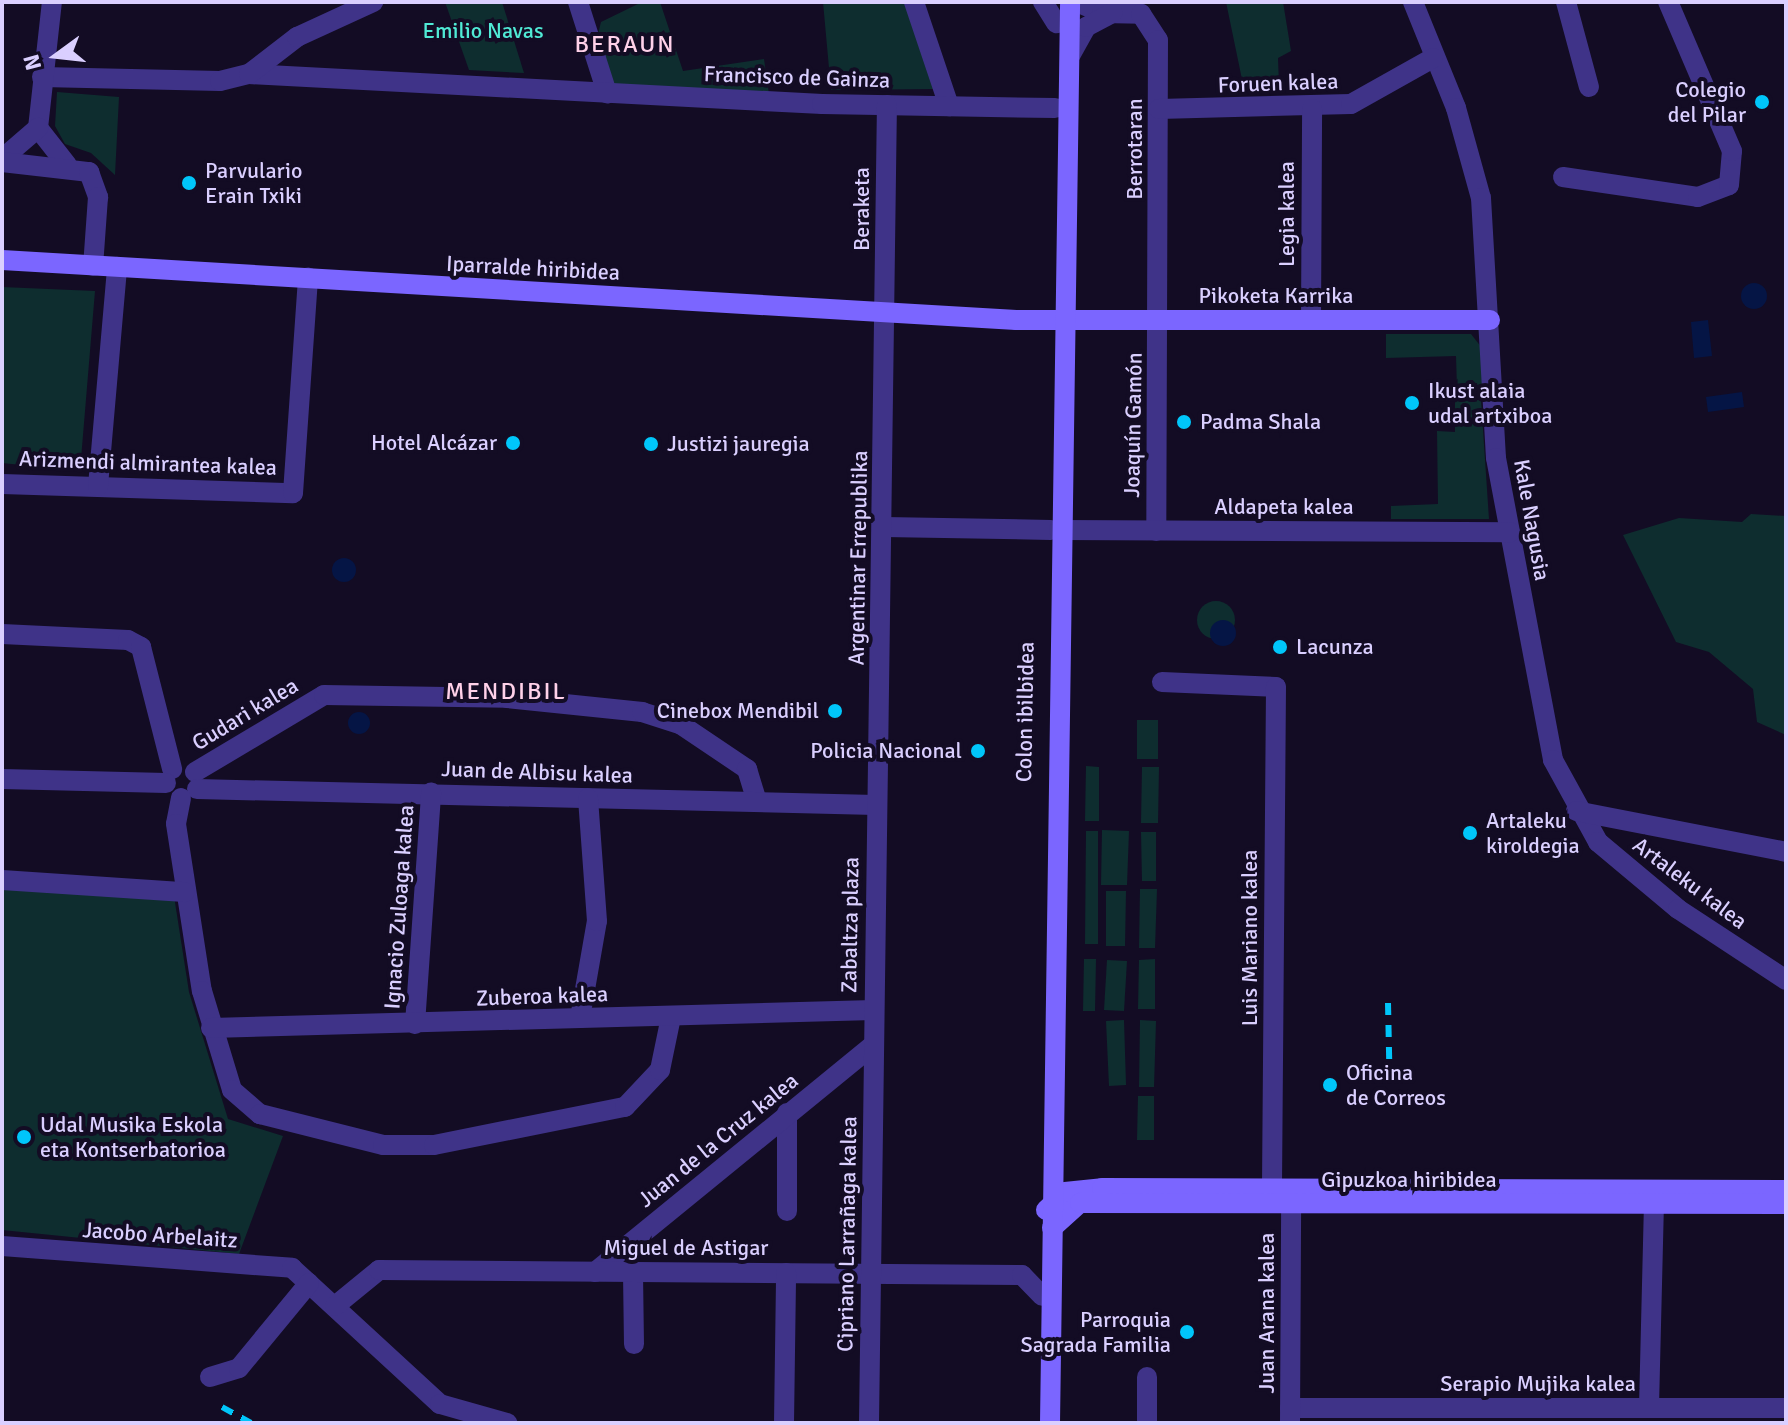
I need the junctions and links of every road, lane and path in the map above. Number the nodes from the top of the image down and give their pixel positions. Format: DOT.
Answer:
graph roads {
  1 [pos="52,2"];
  2 [pos="373,2"];
  3 [pos="578,2"];
  4 [pos="914,2"];
  5 [pos="1043,2"];
  6 [pos="1070,2"];
  7 [pos="1077,2"];
  8 [pos="1143,2"];
  9 [pos="1413,2"];
  10 [pos="1566,2"];
  11 [pos="1668,2"];
  12 [pos="1056,12"];
  13 [pos="1112,13"];
  14 [pos="1433,58"];
  15 [pos="249,74"];
  16 [pos="42,77"];
  17 [pos="1066,78"];
  18 [pos="1589,87"];
  19 [pos="607,93"];
  20 [pos="887,105"];
  21 [pos="949,106"];
  22 [pos="1055,108"];
  23 [pos="1159,109"];
  24 [pos="1312,109"];
  25 [pos="38,128"];
  26 [pos="2,161"];
  27 [pos="67,165"];
  28 [pos="1563,177"];
  29 [pos="2,260"];
  30 [pos="93,266"];
  31 [pos="117,267"];
  32 [pos="308,278"];
  33 [pos="886,313"];
  34 [pos="1057,320"];
  35 [pos="1159,320"];
  36 [pos="1311,320"];
  37 [pos="1490,320"];
  38 [pos="2,484"];
  39 [pos="98,486"];
  40 [pos="884,527"];
  41 [pos="1055,530"];
  42 [pos="1156,531"];
  43 [pos="1510,532"];
  44 [pos="2,634"];
  45 [pos="1162,682"];
  46 [pos="169,776"];
  47 [pos="2,779"];
  48 [pos="191,787"];
  49 [pos="431,793"];
  50 [pos="588,798"];
  51 [pos="757,801"];
  52 [pos="876,805"];
  53 [pos="1576,811"];
  54 [pos="1786,852"];
  55 [pos="2,880"];
  56 [pos="185,892"];
  57 [pos="1786,980"];
  58 [pos="874,1010"];
  59 [pos="671,1017"];
  60 [pos="580,1018"];
  61 [pos="415,1024"];
  62 [pos="211,1028"];
  63 [pos="873,1045"];
  64 [pos="787,1113"];
  65 [pos="1052,1159"];
  66 [pos="1102,1188"];
  67 [pos="1272,1189"];
  68 [pos="1786,1190"];
  69 [pos="1052,1201"];
  70 [pos="1291,1203"];
  71 [pos="1654,1204"];
  72 [pos="1786,1204"];
  73 [pos="787,1211"];
  74 [pos="1047,1230"];
  75 [pos="2,1246"];
  76 [pos="595,1272"];
  77 [pos="633,1273"];
  78 [pos="786,1273"];
  79 [pos="871,1274"];
  80 [pos="309,1283"];
  81 [pos="1042,1296"];
  82 [pos="335,1306"];
  83 [pos="634,1344"];
  84 [pos="210,1377"];
  85 [pos="1147,1377"];
  86 [pos="1649,1407"];
  87 [pos="1780,1413"];
  88 [pos="1290,1416"];
  89 [pos="507,1423"];
  90 [pos="784,1423"];
  91 [pos="869,1423"];
  92 [pos="1041,1423"];
  93 [pos="1050,1423"];
  94 [pos="1147,1423"];
  1 -- 16 [label="street"];
  2 -- 15 [label="street"];
  3 -- 19 [label="street"];
  4 -- 21 [label="street"];
  5 -- 12 [label="street"];
  6 -- 17 [label="main road"];
  7 -- 13 [label="street, Berrotaran"];
  8 -- 13 [label="street"];
  9 -- 14 [label="street, Kale Nagusia"];
  10 -- 18 [label="street"];
  11 -- 28 [label="street"];
  12 -- 22 [label="main road, Colon ibilbidea"];
  13 -- 17 [label="street"];
  13 -- 23 [label="street, Berrotaran"];
  14 -- 24 [label="street, Foruen kalea"];
  14 -- 37 [label="street, Kale Nagusia"];
  15 -- 16 [label="street"];
  15 -- 19 [label="street, Francisco de Gainza"];
  16 -- 25 [label="street"];
  17 -- 34 [label="main road"];
  19 -- 20 [label="street, Francisco de Gainza"];
  20 -- 21 [label="street, Francisco de Gainza"];
  20 -- 33 [label="street, Beraketa"];
  21 -- 22 [label="street, Francisco de Gainza"];
  22 -- 34 [label="main road, Colon ibilbidea"];
  23 -- 24 [label="street, Foruen kalea"];
  23 -- 35 [label="street, Berrotaran"];
  24 -- 36 [label="street, Legia kalea"];
  25 -- 26 [label="street"];
  25 -- 27 [label="street"];
  26 -- 27 [label="street"];
  27 -- 30 [label="street"];
  29 -- 30 [label="main road, Iparralde hiribidea"];
  30 -- 31 [label="main road, Iparralde hiribidea"];
  31 -- 32 [label="main road, Iparralde hiribidea"];
  31 -- 39 [label="street"];
  32 -- 33 [label="main road, Iparralde hiribidea"];
  32 -- 39 [label="street, Arizmendi almirantea kalea"];
  33 -- 34 [label="main road, Iparralde hiribidea"];
  33 -- 40 [label="street, Argentinar Errepublika"];
  34 -- 35 [label="main road, Pikoketa Karrika"];
  34 -- 41 [label="main road, Colon ibilbidea"];
  35 -- 36 [label="main road, Pikoketa Karrika"];
  35 -- 42 [label="street, Joaquín Gamón"];
  36 -- 37 [label="main road, Pikoketa Karrika"];
  37 -- 43 [label="street, Kale Nagusia"];
  38 -- 39 [label="street, Arizmendi almirantea kalea"];
  40 -- 41 [label="street, Aldapeta kalea"];
  40 -- 52 [label="street, Argentinar Errepublika"];
  41 -- 42 [label="street, Aldapeta kalea"];
  41 -- 65 [label="main road, Colon ibilbidea"];
  41 -- 74 [label="main road, Colon ibilbidea"];
  42 -- 43 [label="street, Aldapeta kalea"];
  43 -- 53 [label="street, Kale Nagusia"];
  44 -- 46 [label="street"];
  45 -- 67 [label="street, Luis Mariano kalea"];
  46 -- 47 [label="street"];
  46 -- 48 [label="street"];
  46 -- 48 [label="street, Juan de Albisu kalea"];
  48 -- 49 [label="street, Juan de Albisu kalea"];
  48 -- 51 [label="street, Gudari kalea"];
  48 -- 56 [label="street"];
  49 -- 50 [label="street, Juan de Albisu kalea"];
  49 -- 61 [label="street, Ignacio Zuloaga kalea"];
  50 -- 51 [label="street, Juan de Albisu kalea"];
  50 -- 60 [label="street"];
  51 -- 52 [label="street, Juan de Albisu kalea"];
  52 -- 58 [label="street, Zabaltza plaza"];
  53 -- 54 [label="street"];
  53 -- 57 [label="street, Artaleku kalea"];
  55 -- 56 [label="street"];
  56 -- 62 [label="street"];
  58 -- 59 [label="street, Zuberoa kalea"];
  58 -- 63 [label="street, Zabaltza plaza"];
  59 -- 60 [label="street, Zuberoa kalea"];
  59 -- 62 [label="street"];
  60 -- 61 [label="street, Zuberoa kalea"];
  61 -- 62 [label="street, Zuberoa kalea"];
  63 -- 64 [label="street, Juan de la Cruz kalea"];
  63 -- 79 [label="street, Cipriano Larrañaga kalea"];
  64 -- 73 [label="street"];
  64 -- 76 [label="street, Juan de la Cruz kalea"];
  65 -- 66 [label="main road, Gipuzkoa hiribidea"];
  65 -- 69 [label="main road, Colon ibilbidea"];
  66 -- 67 [label="main road, Gipuzkoa hiribidea"];
  66 -- 69 [label="main road, Gipuzkoa hiribidea"];
  67 -- 68 [label="main road, Gipuzkoa hiribidea"];
  69 -- 74 [label="main road, Colon ibilbidea"];
  70 -- 71 [label="main road, Gipuzkoa hiribidea"];
  70 -- 74 [label="main road, Gipuzkoa hiribidea"];
  70 -- 88 [label="street, Juan Arana kalea"];
  71 -- 72 [label="main road, Gipuzkoa hiribidea"];
  71 -- 86 [label="street"];
  74 -- 81 [label="main road, Colon ibilbidea"];
  74 -- 93 [label="main road, Colon ibilbidea"];
  75 -- 80 [label="street, Jacobo Arbelaitz"];
  76 -- 77 [label="street, Miguel de Astigar"];
  76 -- 82 [label="street, Miguel de Astigar"];
  77 -- 78 [label="street, Miguel de Astigar"];
  77 -- 83 [label="street"];
  78 -- 79 [label="street, Miguel de Astigar"];
  78 -- 90 [label="street"];
  79 -- 81 [label="street, Miguel de Astigar"];
  79 -- 91 [label="street, Cipriano Larrañaga kalea"];
  80 -- 82 [label="street, Jacobo Arbelaitz"];
  80 -- 84 [label="street"];
  81 -- 92 [label="main road, Colon ibilbidea"];
  82 -- 89 [label="street, Jacobo Arbelaitz"];
  85 -- 94 [label="street"];
  86 -- 87 [label="street, Serapio Mujika kalea"];
  86 -- 88 [label="street, Serapio Mujika kalea"];
}
